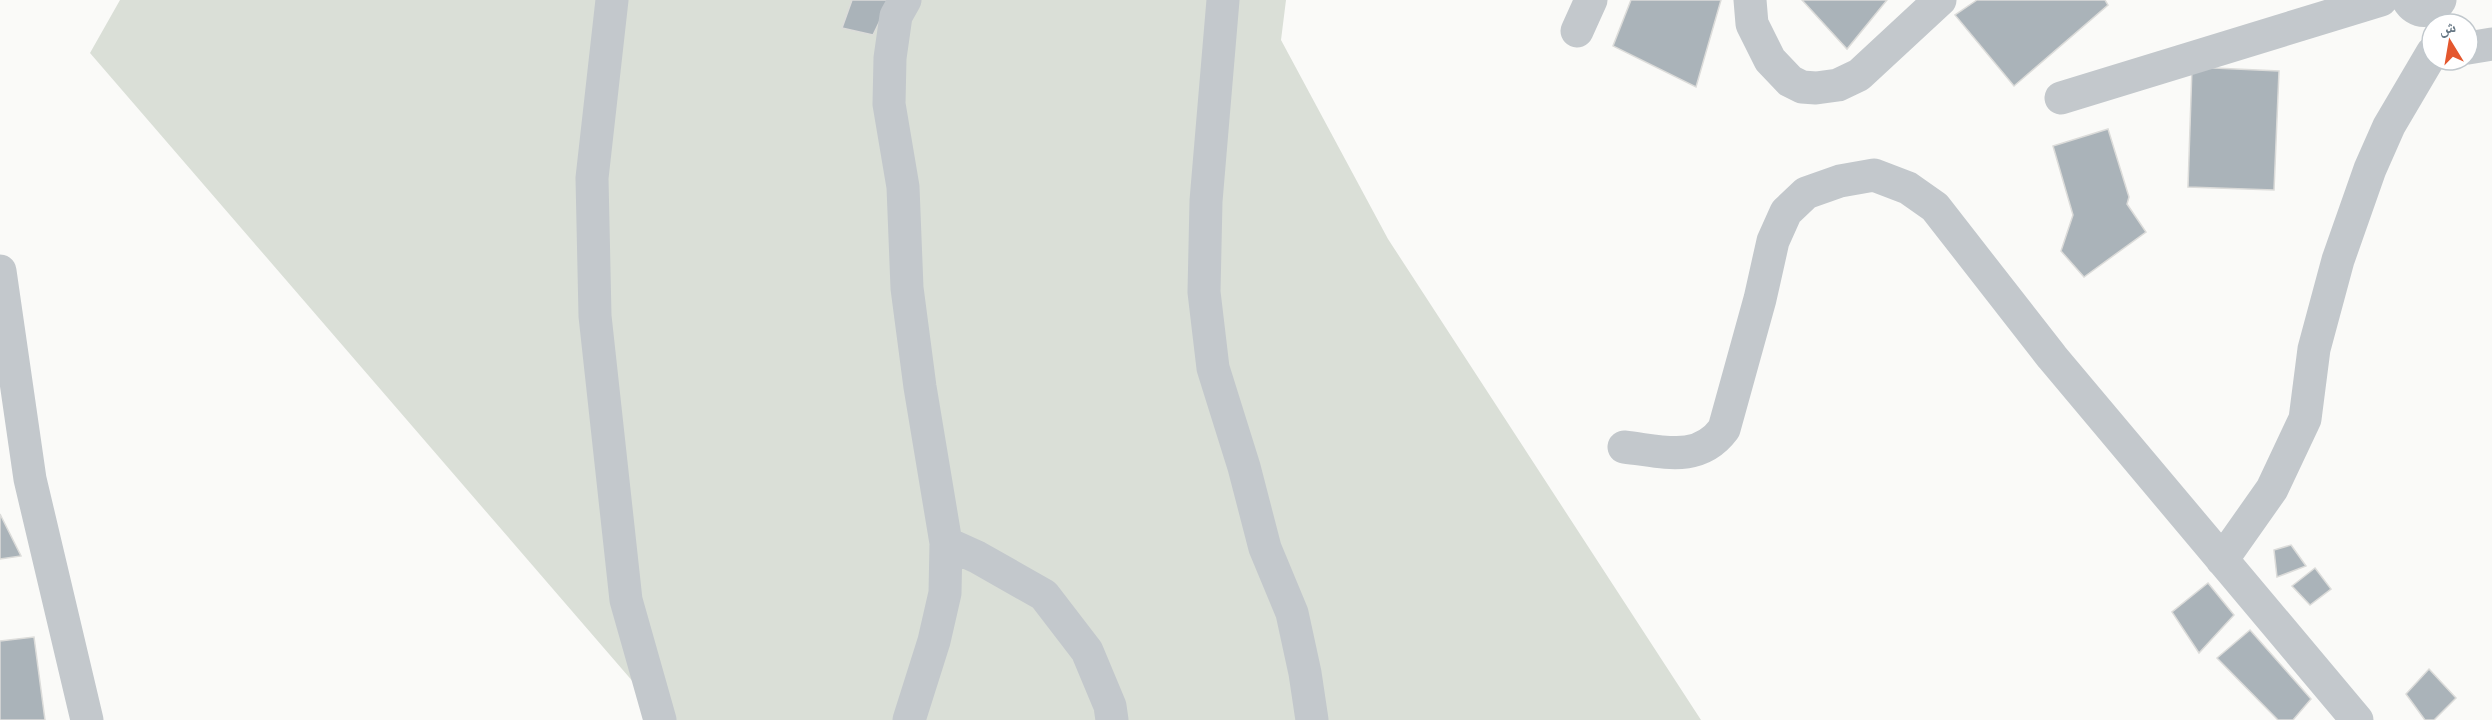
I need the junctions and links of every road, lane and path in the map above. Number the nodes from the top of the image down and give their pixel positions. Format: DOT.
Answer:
graph roads {
  1 [pos="612,0"];
  2 [pos="905,0"];
  3 [pos="1223,0"];
  4 [pos="1591,0"];
  5 [pos="1750,0"];
  6 [pos="1940,0"];
  7 [pos="2381,0"];
  8 [pos="1577,31"];
  9 [pos="2422,72"];
  10 [pos="2061,98"];
  11 [pos="0,271"];
  12 [pos="1624,447"];
  13 [pos="946,543"];
  14 [pos="2222,560"];
  15 [pos="87,720"];
  16 [pos="660,720"];
  17 [pos="909,720"];
  18 [pos="1112,720"];
  19 [pos="1312,720"];
  20 [pos="2357,720"];
  1 -- 16 [label="street"];
  2 -- 13 [label="street"];
  3 -- 19 [label="street"];
  4 -- 8 [label="street"];
  5 -- 6 [label="street"];
  7 -- 10 [label="street"];
  9 -- 14 [label="street"];
  11 -- 15 [label="street"];
  12 -- 14 [label="street"];
  13 -- 17 [label="street"];
  13 -- 18 [label="street"];
  14 -- 20 [label="street"];
}
